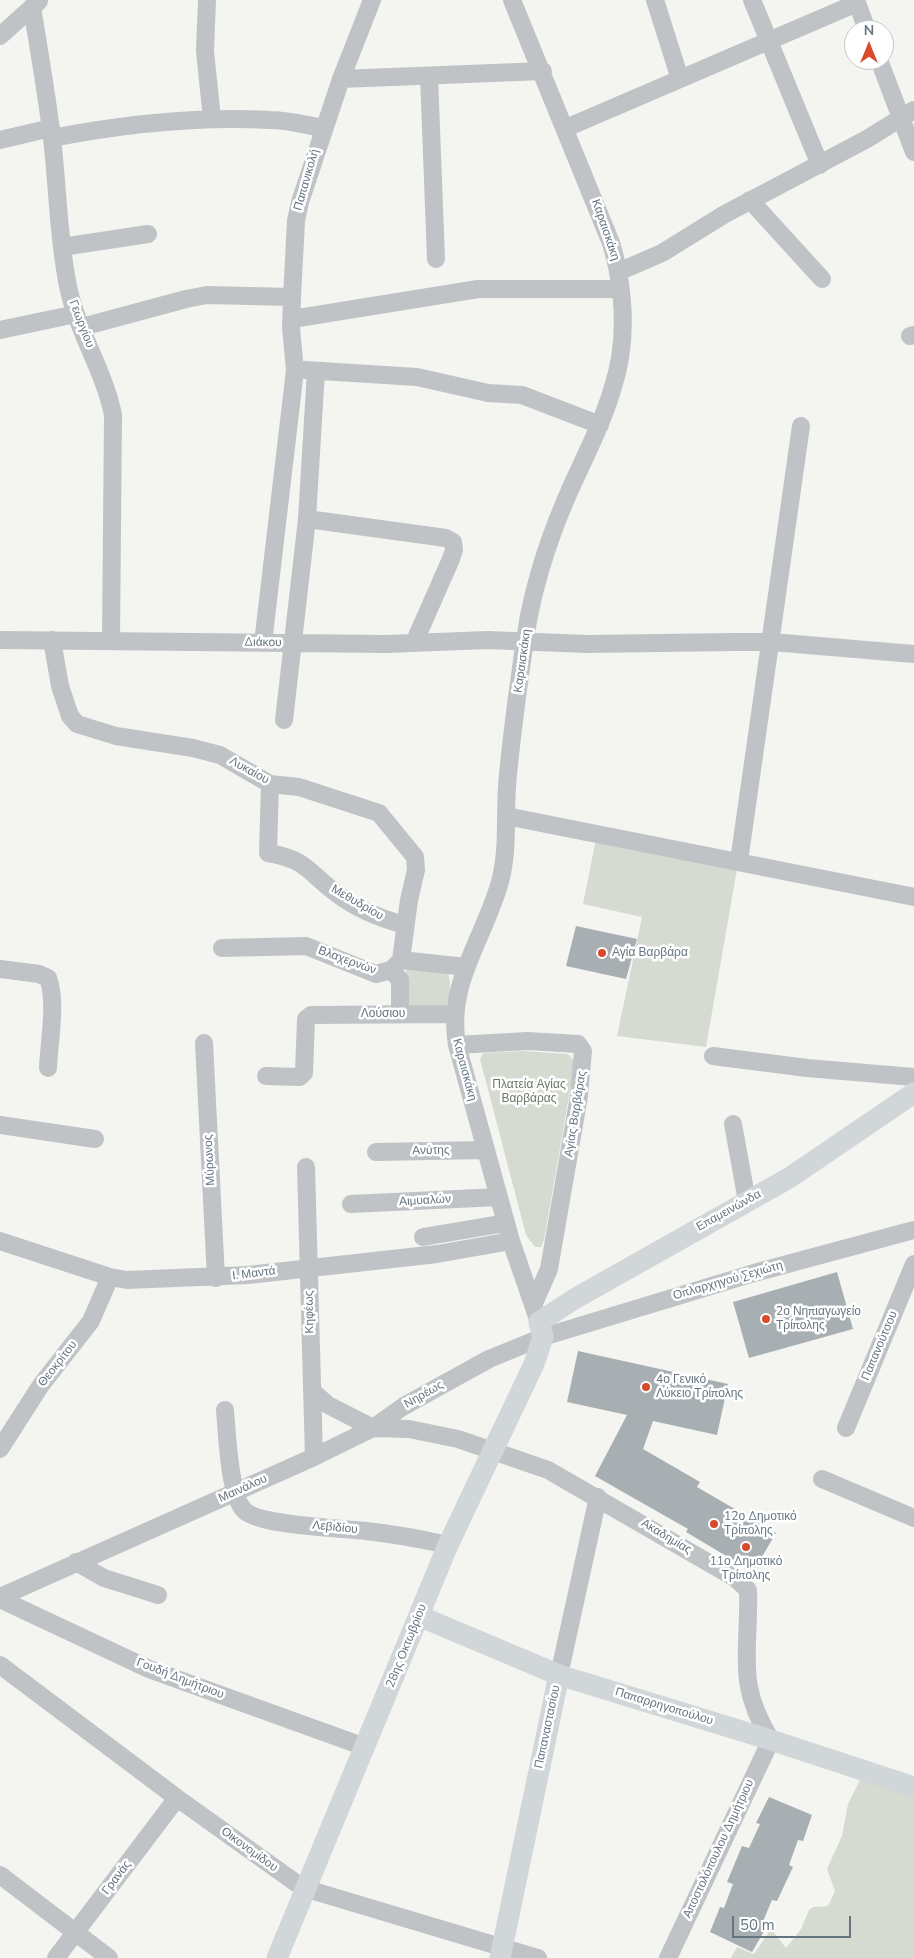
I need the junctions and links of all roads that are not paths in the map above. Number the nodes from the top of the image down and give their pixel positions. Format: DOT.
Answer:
graph roads {
  1 [pos="207,0"];
  2 [pos="512,0"];
  3 [pos="655,0"];
  4 [pos="752,0"];
  5 [pos="368,1"];
  6 [pos="857,2"];
  7 [pos="36,3"];
  8 [pos="864,20"];
  9 [pos="0,36"];
  10 [pos="768,42"];
  11 [pos="884,70"];
  12 [pos="542,71"];
  13 [pos="428,76"];
  14 [pos="341,79"];
  15 [pos="680,79"];
  16 [pos="908,115"];
  17 [pos="212,119"];
  18 [pos="323,128"];
  19 [pos="566,128"];
  20 [pos="51,133"];
  21 [pos="0,140"];
  22 [pos="914,152"];
  23 [pos="820,165"];
  24 [pos="750,200"];
  25 [pos="148,234"];
  26 [pos="62,248"];
  27 [pos="436,259"];
  28 [pos="822,279"];
  29 [pos="619,280"];
  30 [pos="292,297"];
  31 [pos="292,319"];
  32 [pos="79,321"];
  33 [pos="0,330"];
  34 [pos="295,370"];
  35 [pos="316,371"];
  36 [pos="600,425"];
  37 [pos="801,426"];
  38 [pos="307,519"];
  39 [pos="0,640"];
  40 [pos="52,640"];
  41 [pos="111,640"];
  42 [pos="526,641"];
  43 [pos="772,642"];
  44 [pos="263,643"];
  45 [pos="293,643"];
  46 [pos="414,643"];
  47 [pos="914,654"];
  48 [pos="284,720"];
  49 [pos="270,784"];
  50 [pos="506,816"];
  51 [pos="739,861"];
  52 [pos="914,897"];
  53 [pos="405,925"];
  54 [pos="222,948"];
  55 [pos="396,965"];
  56 [pos="466,967"];
  57 [pos="0,969"];
  58 [pos="400,1014"];
  59 [pos="454,1014"];
  60 [pos="204,1043"];
  61 [pos="457,1045"];
  62 [pos="713,1056"];
  63 [pos="48,1068"];
  64 [pos="266,1076"];
  65 [pos="914,1077"];
  66 [pos="914,1093"];
  67 [pos="733,1124"];
  68 [pos="0,1125"];
  69 [pos="95,1139"];
  70 [pos="486,1150"];
  71 [pos="376,1152"];
  72 [pos="306,1167"];
  73 [pos="499,1197"];
  74 [pos="747,1201"];
  75 [pos="351,1204"];
  76 [pos="506,1223"];
  77 [pos="914,1230"];
  78 [pos="423,1237"];
  79 [pos="0,1241"];
  80 [pos="511,1241"];
  81 [pos="914,1264"];
  82 [pos="309,1267"];
  83 [pos="110,1277"];
  84 [pos="216,1278"];
  85 [pos="539,1320"];
  86 [pos="312,1391"];
  87 [pos="225,1410"];
  88 [pos="373,1428"];
  89 [pos="846,1428"];
  90 [pos="0,1449"];
  91 [pos="493,1451"];
  92 [pos="314,1457"];
  93 [pos="822,1479"];
  94 [pos="236,1492"];
  95 [pos="598,1497"];
  96 [pos="914,1518"];
  97 [pos="448,1545"];
  98 [pos="76,1562"];
  99 [pos="158,1595"];
  100 [pos="0,1598"];
  101 [pos="419,1616"];
  102 [pos="0,1665"];
  103 [pos="559,1675"];
  104 [pos="771,1740"];
  105 [pos="365,1747"];
  106 [pos="914,1787"];
  107 [pos="177,1798"];
  108 [pos="0,1875"];
  109 [pos="305,1887"];
  110 [pos="75,1934"];
  111 [pos="501,1952"];
  112 [pos="56,1958"];
  113 [pos="109,1958"];
  114 [pos="277,1958"];
  115 [pos="538,1958"];
  116 [pos="668,1958"];
  1 -- 17 [label="street"];
  2 -- 12 [label="street, Καραισκάκη"];
  3 -- 15 [label="street"];
  4 -- 10 [label="street"];
  5 -- 14 [label="street, Παπανικολή"];
  6 -- 8 [label="street"];
  6 -- 10 [label="street"];
  7 -- 9 [label="street"];
  7 -- 20 [label="street, Γεωργίου"];
  10 -- 15 [label="street"];
  10 -- 23 [label="street"];
  11 -- 16 [label="street"];
  12 -- 13 [label="street"];
  12 -- 19 [label="street, Καραισκάκη"];
  13 -- 14 [label="street"];
  13 -- 27 [label="street"];
  14 -- 18 [label="street, Παπανικολή"];
  15 -- 19 [label="street"];
  16 -- 22 [label="street"];
  16 -- 23 [label="street"];
  17 -- 18 [label="street"];
  17 -- 20 [label="street"];
  18 -- 30 [label="street, Παπανικολή"];
  19 -- 29 [label="street, Καραισκάκη"];
  20 -- 21 [label="street"];
  20 -- 26 [label="street, Γεωργίου"];
  23 -- 24 [label="street"];
  24 -- 28 [label="street"];
  24 -- 29 [label="street"];
  25 -- 26 [label="street"];
  26 -- 32 [label="street, Γεωργίου"];
  29 -- 31 [label="street"];
  29 -- 36 [label="street, Καραισκάκη"];
  30 -- 31 [label="street, Παπανικολή"];
  30 -- 32 [label="street"];
  31 -- 34 [label="street, Παπανικολή"];
  32 -- 33 [label="street"];
  32 -- 41 [label="street, Γεωργίου"];
  34 -- 35 [label="street"];
  34 -- 44 [label="street, Παπανικολή"];
  35 -- 36 [label="street"];
  35 -- 38 [label="street"];
  36 -- 42 [label="street, Καραισκάκη"];
  37 -- 43 [label="street"];
  38 -- 45 [label="street"];
  38 -- 46 [label="street"];
  39 -- 40 [label="street, Διάκου"];
  40 -- 41 [label="street, Διάκου"];
  40 -- 49 [label="street, Λυκαίου"];
  41 -- 44 [label="street, Διάκου"];
  42 -- 43 [label="street, Διάκου"];
  42 -- 46 [label="street, Διάκου"];
  42 -- 50 [label="street, Καραισκάκη"];
  43 -- 47 [label="street, Διάκου"];
  43 -- 51 [label="street"];
  44 -- 45 [label="street, Διάκου"];
  45 -- 46 [label="street, Διάκου"];
  45 -- 48 [label="street"];
  49 -- 53 [label="street, Μεθυδρίου"];
  49 -- 53 [label="street, Λυκαίου"];
  50 -- 51 [label="street"];
  50 -- 56 [label="street, Καραισκάκη"];
  51 -- 52 [label="street"];
  53 -- 55 [label="street, Λυκαίου"];
  54 -- 55 [label="street, Βλαχερνών"];
  55 -- 56 [label="street, Βλαχερνών"];
  55 -- 58 [label="street"];
  56 -- 59 [label="street, Καραισκάκη"];
  57 -- 63 [label="street"];
  58 -- 59 [label="street, Λούσιου"];
  58 -- 64 [label="street, Λούσιου"];
  59 -- 61 [label="street, Καραισκάκη"];
  60 -- 84 [label="street, Μύρωνος"];
  61 -- 70 [label="street, Καραισκάκη"];
  61 -- 85 [label="street, Αγίας Βαρβάρας"];
  62 -- 65 [label="street"];
  66 -- 74 [label="main road, Επαμεινώνδα"];
  67 -- 74 [label="street"];
  68 -- 69 [label="street"];
  70 -- 71 [label="street, Ανύτης"];
  70 -- 73 [label="street, Καραισκάκη"];
  72 -- 82 [label="street, Κηφέως"];
  73 -- 75 [label="street, Αιμυαλών"];
  73 -- 76 [label="street, Καραισκάκη"];
  74 -- 85 [label="main road, Επαμεινώνδα"];
  76 -- 78 [label="street"];
  76 -- 80 [label="street, Καραισκάκη"];
  77 -- 85 [label="street, Οπλαρχηγού Σεχιώτη"];
  79 -- 83 [label="street, Ι. Μαντά"];
  80 -- 82 [label="street, Ι. Μαντά"];
  80 -- 85 [label="street, Καραισκάκη"];
  81 -- 89 [label="street, Παπανούτσου"];
  82 -- 84 [label="street, Ι. Μαντά"];
  82 -- 86 [label="street, Κηφέως"];
  83 -- 84 [label="street, Ι. Μαντά"];
  83 -- 90 [label="street, Θεοκρίτου"];
  85 -- 88 [label="street, Νηρέως"];
  85 -- 91 [label="main road, 28ης Οκτωβρίου"];
  86 -- 88 [label="street"];
  86 -- 92 [label="street, Κηφέως"];
  87 -- 94 [label="street, Λεβιδίου"];
  88 -- 91 [label="street"];
  88 -- 92 [label="street, Μαινάλου"];
  91 -- 95 [label="street, Ακαδημίας"];
  91 -- 97 [label="main road, 28ης Οκτωβρίου"];
  92 -- 94 [label="street, Μαινάλου"];
  93 -- 96 [label="street"];
  94 -- 97 [label="street, Λεβιδίου"];
  94 -- 98 [label="street, Μαινάλου"];
  95 -- 103 [label="street, Παπαναστασίου"];
  95 -- 104 [label="street, Ακαδημίας"];
  97 -- 101 [label="main road, 28ης Οκτωβρίου"];
  98 -- 99 [label="street"];
  98 -- 100 [label="street, Μαινάλου"];
  100 -- 105 [label="street, Γουδή Δημήτριου"];
  101 -- 103 [label="main road, Παπαρρηγοπούλου"];
  101 -- 105 [label="main road, 28ης Οκτωβρίου"];
  102 -- 107 [label="street, Οικονομίδου"];
  103 -- 104 [label="main road, Παπαρρηγοπούλου"];
  103 -- 111 [label="main road, Παπαναστασίου"];
  104 -- 106 [label="main road, Παπαρρηγοπούλου"];
  104 -- 116 [label="street, Αποστολόπουλου Δημήτριου"];
  105 -- 109 [label="main road, 28ης Οκτωβρίου"];
  107 -- 109 [label="street, Οικονομίδου"];
  107 -- 110 [label="street, Γρανάς"];
  108 -- 110 [label="street"];
  109 -- 111 [label="street, Οικονομίδου"];
  109 -- 114 [label="main road, 28ης Οκτωβρίου"];
  110 -- 112 [label="street, Γρανάς"];
  110 -- 113 [label="street"];
  111 -- 115 [label="street, Οικονομίδου"];
}
